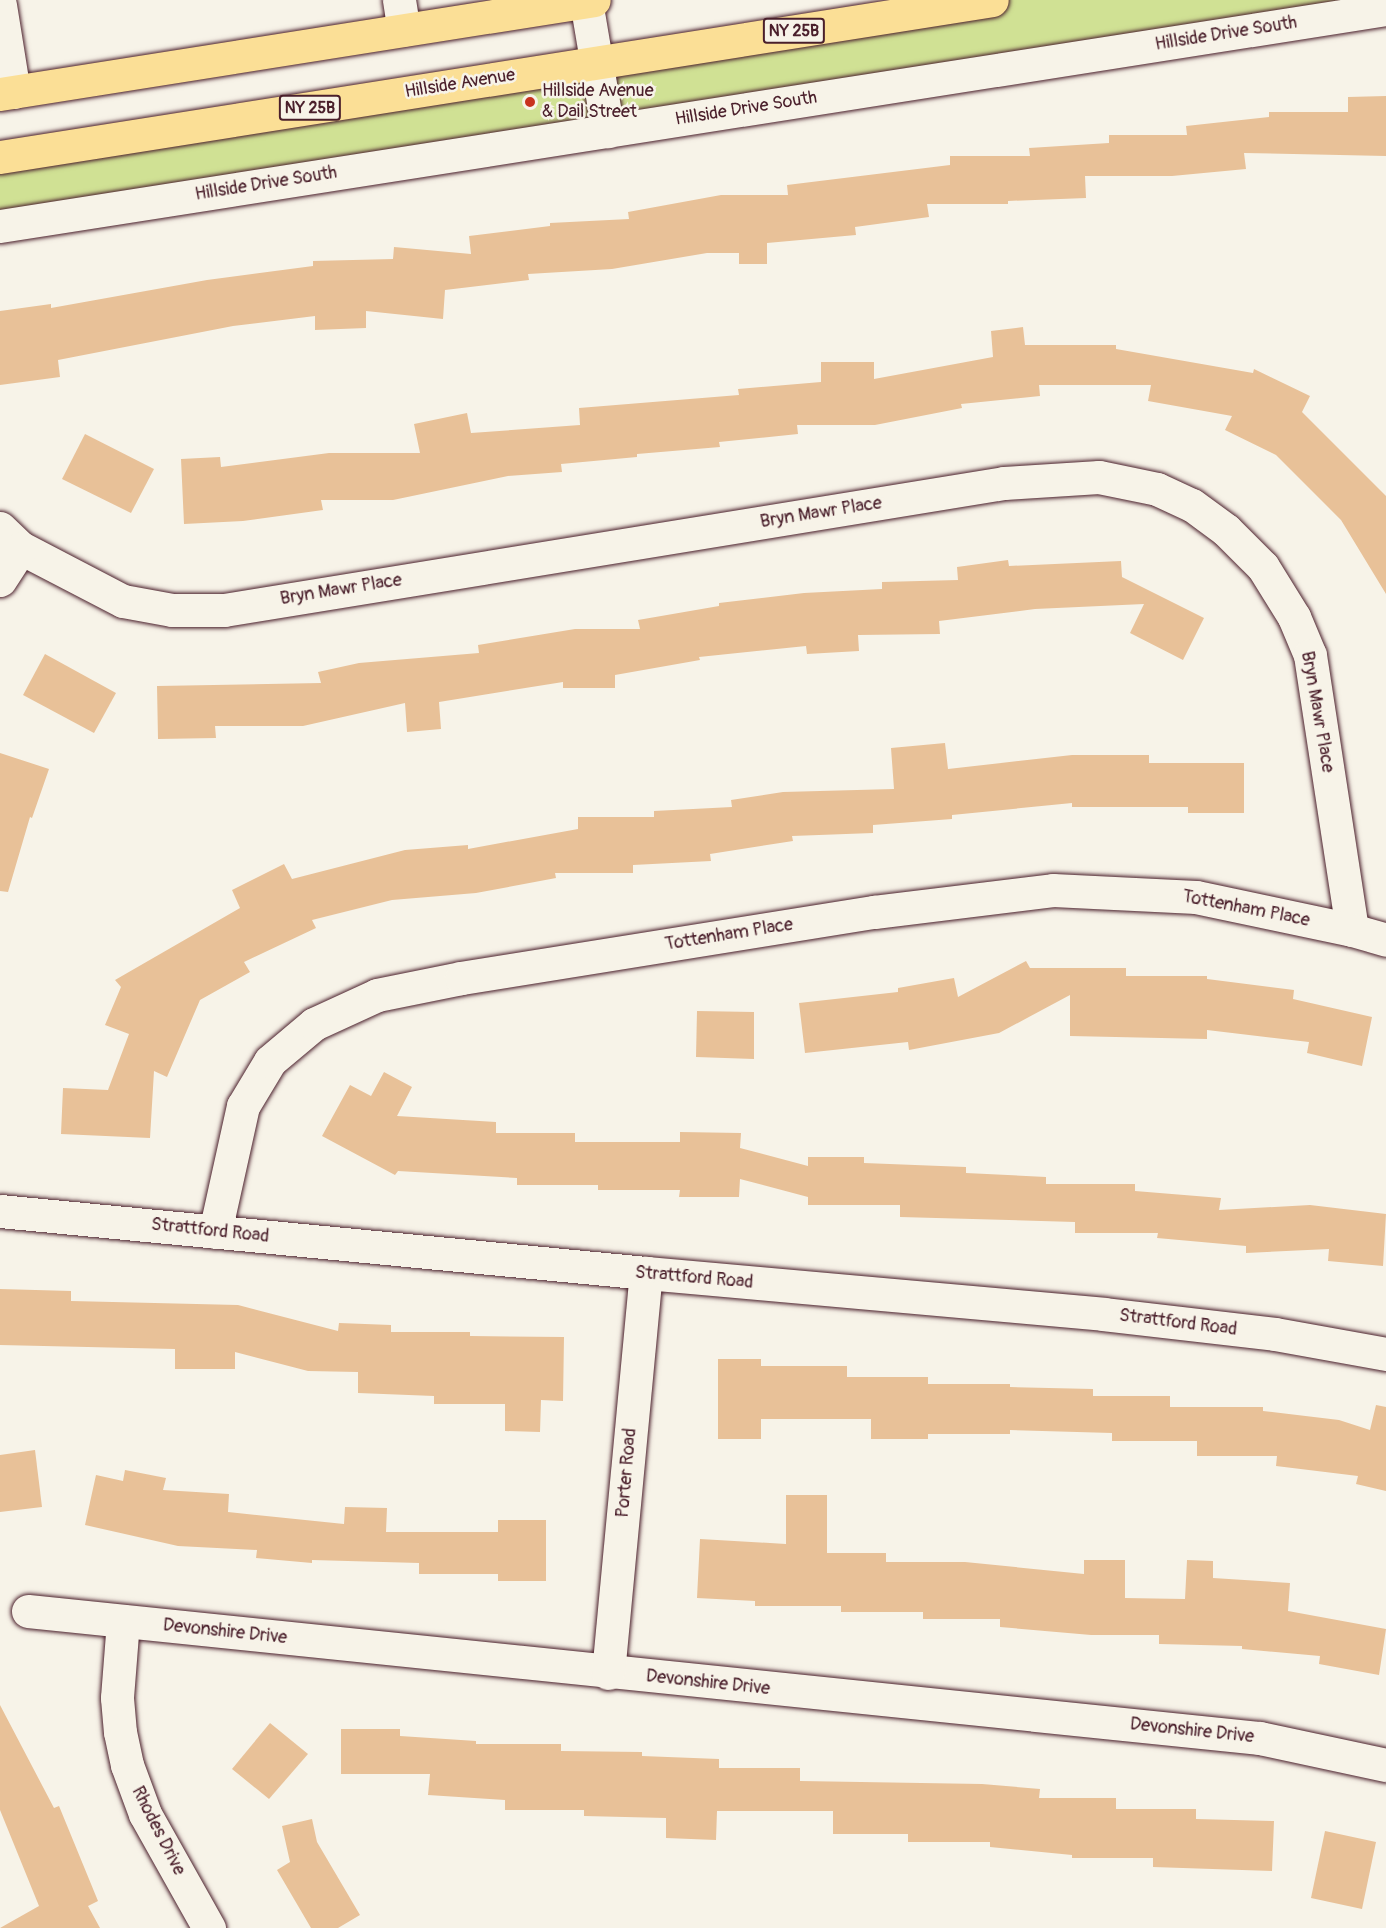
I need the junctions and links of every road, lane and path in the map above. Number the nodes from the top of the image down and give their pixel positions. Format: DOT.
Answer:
graph roads {
  1 [pos="992,0"];
  2 [pos="590,1"];
  3 [pos="0,5"];
  4 [pos="1386,9"];
  5 [pos="402,15"];
  6 [pos="596,62"];
  7 [pos="7,93"];
  8 [pos="608,130"];
  9 [pos="0,157"];
  10 [pos="0,226"];
  11 [pos="10,538"];
  12 [pos="0,580"];
  13 [pos="1352,930"];
  14 [pos="1386,940"];
  15 [pos="0,1211"];
  16 [pos="215,1232"];
  17 [pos="646,1274"];
  18 [pos="1386,1354"];
  19 [pos="28,1611"];
  20 [pos="123,1621"];
  21 [pos="608,1673"];
  22 [pos="1386,1765"];
  23 [pos="209,1928"];
  1 -- 6 [label="main road, Hillside Avenue / NY 25B"];
  2 -- 5 [label="main road"];
  2 -- 6 [label="street"];
  3 -- 7 [label="street"];
  4 -- 8 [label="street, Hillside Drive South"];
  5 -- 7 [label="main road"];
  6 -- 8 [label="street"];
  6 -- 9 [label="main road, Hillside Avenue / NY 25B"];
  8 -- 10 [label="street, Hillside Drive South"];
  11 -- 12 [label="street"];
  11 -- 13 [label="street, Bryn Mawr Place"];
  13 -- 14 [label="street, Tottenham Place"];
  13 -- 16 [label="street, Tottenham Place"];
  15 -- 16 [label="street, Strattford Road"];
  16 -- 17 [label="street, Strattford Road"];
  17 -- 18 [label="street, Strattford Road"];
  17 -- 21 [label="street, Porter Road"];
  19 -- 20 [label="street, Devonshire Drive"];
  20 -- 21 [label="street, Devonshire Drive"];
  20 -- 23 [label="street, Rhodes Drive"];
  21 -- 22 [label="street, Devonshire Drive"];
}
